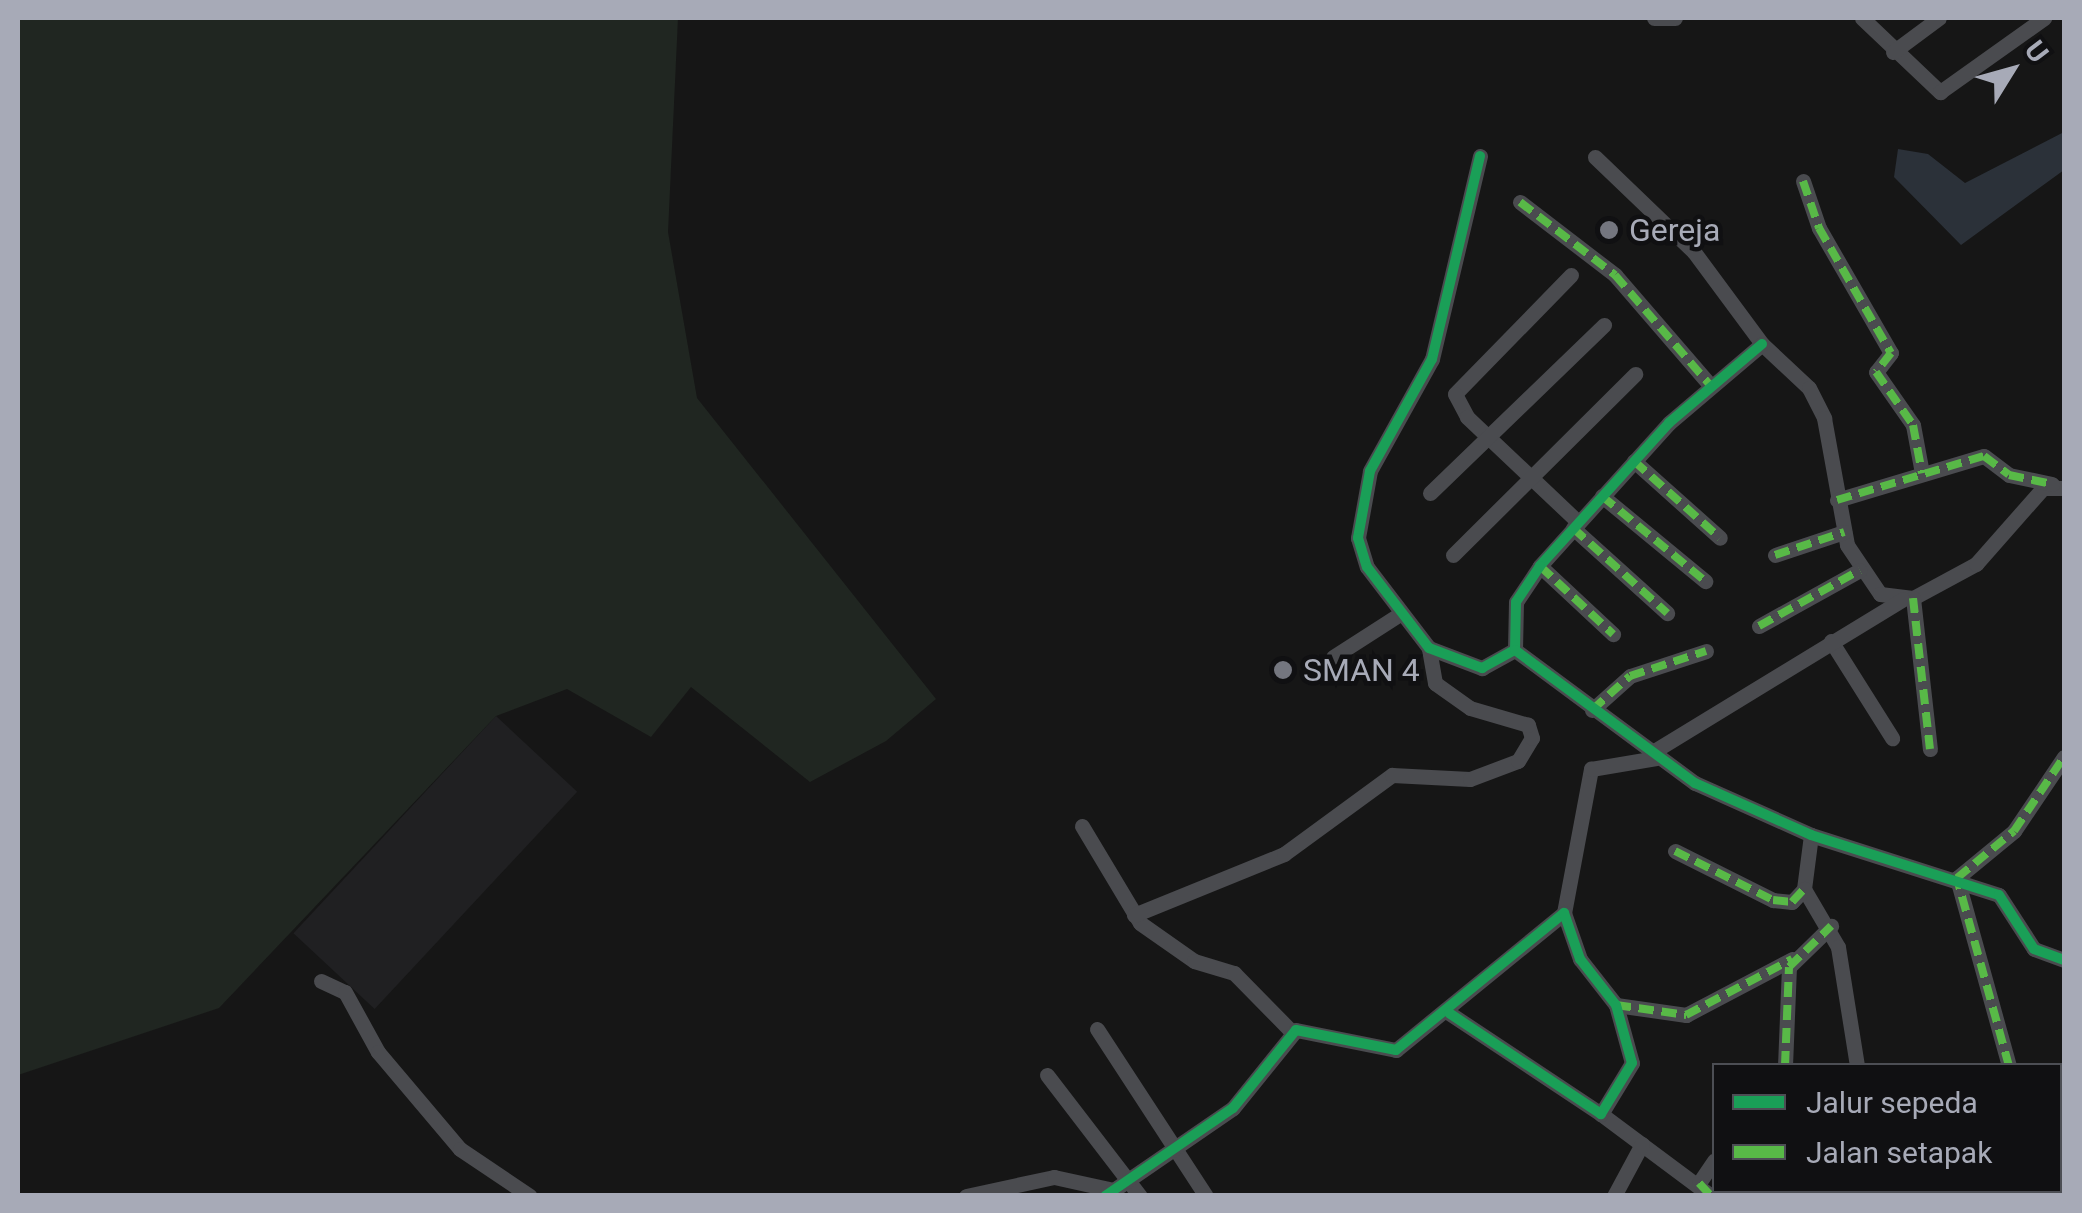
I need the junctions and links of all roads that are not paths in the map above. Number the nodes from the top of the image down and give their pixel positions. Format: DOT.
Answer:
graph roads {
  1 [pos="1654,18"];
  2 [pos="1675,18"];
  3 [pos="1862,18"];
  4 [pos="1938,18"];
  5 [pos="2012,18"];
  6 [pos="2044,18"];
  7 [pos="2024,32"];
  8 [pos="1892,52"];
  9 [pos="1480,156"];
  10 [pos="1595,156"];
  11 [pos="1803,181"];
  12 [pos="1520,202"];
  13 [pos="1571,274"];
  14 [pos="1604,326"];
  15 [pos="1762,344"];
  16 [pos="1635,374"];
  17 [pos="1710,384"];
  18 [pos="1487,437"];
  19 [pos="1634,461"];
  20 [pos="1922,472"];
  21 [pos="1529,477"];
  22 [pos="2058,487"];
  23 [pos="1430,493"];
  24 [pos="1602,496"];
  25 [pos="1837,500"];
  26 [pos="1576,525"];
  27 [pos="1844,532"];
  28 [pos="1720,538"];
  29 [pos="1452,555"];
  30 [pos="1774,555"];
  31 [pos="1540,566"];
  32 [pos="1860,570"];
  33 [pos="1704,580"];
  34 [pos="1908,599"];
  35 [pos="1668,612"];
  36 [pos="1400,614"];
  37 [pos="1759,626"];
  38 [pos="1614,634"];
  39 [pos="1832,642"];
  40 [pos="1430,648"];
  41 [pos="1516,650"];
  42 [pos="1706,652"];
  43 [pos="1333,658"];
  44 [pos="1592,710"];
  45 [pos="1892,738"];
  46 [pos="1930,749"];
  47 [pos="1654,755"];
  48 [pos="2064,757"];
  49 [pos="1082,826"];
  50 [pos="1811,835"];
  51 [pos="1674,851"];
  52 [pos="1957,878"];
  53 [pos="1804,890"];
  54 [pos="1564,913"];
  55 [pos="1134,915"];
  56 [pos="1831,926"];
  57 [pos="1792,959"];
  58 [pos="2064,960"];
  59 [pos="321,981"];
  60 [pos="1616,1005"];
  61 [pos="1448,1013"];
  62 [pos="1098,1029"];
  63 [pos="1293,1033"];
  64 [pos="1785,1063"];
  65 [pos="1856,1063"];
  66 [pos="2009,1063"];
  67 [pos="1047,1075"];
  68 [pos="1601,1114"];
  69 [pos="1642,1144"];
  70 [pos="1174,1146"];
  71 [pos="1712,1164"];
  72 [pos="1127,1180"];
  73 [pos="1698,1184"];
  74 [pos="1109,1193"];
  75 [pos="530,1196"];
  76 [pos="966,1196"];
  77 [pos="1140,1196"];
  78 [pos="1206,1196"];
  79 [pos="1614,1196"];
  80 [pos="1711,1196"];
  1 -- 2 [label="street"];
  3 -- 8 [label="street"];
  4 -- 8 [label="street"];
  5 -- 7 [label="street"];
  6 -- 7 [label="street"];
  7 -- 8 [label="street"];
  9 -- 36 [label="street"];
  10 -- 15 [label="street"];
  11 -- 20 [label="street"];
  12 -- 17 [label="street"];
  13 -- 18 [label="street"];
  14 -- 18 [label="street"];
  15 -- 17 [label="street"];
  15 -- 25 [label="street"];
  16 -- 21 [label="street"];
  17 -- 19 [label="street"];
  18 -- 21 [label="street"];
  18 -- 23 [label="street"];
  19 -- 24 [label="street"];
  19 -- 28 [label="street"];
  20 -- 22 [label="street"];
  20 -- 25 [label="street"];
  21 -- 26 [label="street"];
  21 -- 29 [label="street"];
  22 -- 34 [label="street"];
  24 -- 26 [label="street"];
  24 -- 33 [label="street"];
  25 -- 27 [label="street"];
  26 -- 31 [label="street"];
  26 -- 35 [label="street"];
  27 -- 30 [label="street"];
  27 -- 32 [label="street"];
  31 -- 38 [label="street"];
  31 -- 41 [label="street"];
  32 -- 34 [label="street"];
  32 -- 37 [label="street"];
  34 -- 39 [label="street"];
  34 -- 46 [label="street"];
  36 -- 40 [label="street"];
  36 -- 43 [label="street"];
  39 -- 45 [label="street"];
  39 -- 47 [label="street"];
  40 -- 41 [label="street"];
  40 -- 55 [label="street"];
  41 -- 44 [label="street"];
  42 -- 44 [label="street"];
  44 -- 47 [label="street"];
  47 -- 50 [label="street"];
  47 -- 54 [label="street"];
  48 -- 52 [label="street"];
  49 -- 55 [label="street"];
  50 -- 52 [label="street"];
  50 -- 53 [label="street"];
  51 -- 53 [label="street"];
  52 -- 58 [label="street"];
  52 -- 66 [label="street"];
  53 -- 56 [label="street"];
  54 -- 60 [label="street"];
  54 -- 61 [label="street"];
  55 -- 63 [label="street"];
  56 -- 57 [label="street"];
  56 -- 65 [label="street"];
  57 -- 60 [label="street"];
  57 -- 64 [label="street"];
  59 -- 75 [label="street"];
  60 -- 68 [label="street"];
  61 -- 63 [label="street"];
  61 -- 68 [label="street"];
  62 -- 70 [label="street"];
  63 -- 70 [label="street"];
  67 -- 72 [label="street"];
  68 -- 69 [label="street"];
  69 -- 73 [label="street"];
  69 -- 79 [label="street"];
  70 -- 72 [label="street"];
  70 -- 78 [label="street"];
  71 -- 73 [label="street"];
  72 -- 74 [label="street"];
  72 -- 77 [label="street"];
  73 -- 80 [label="street"];
  74 -- 76 [label="street"];
}
